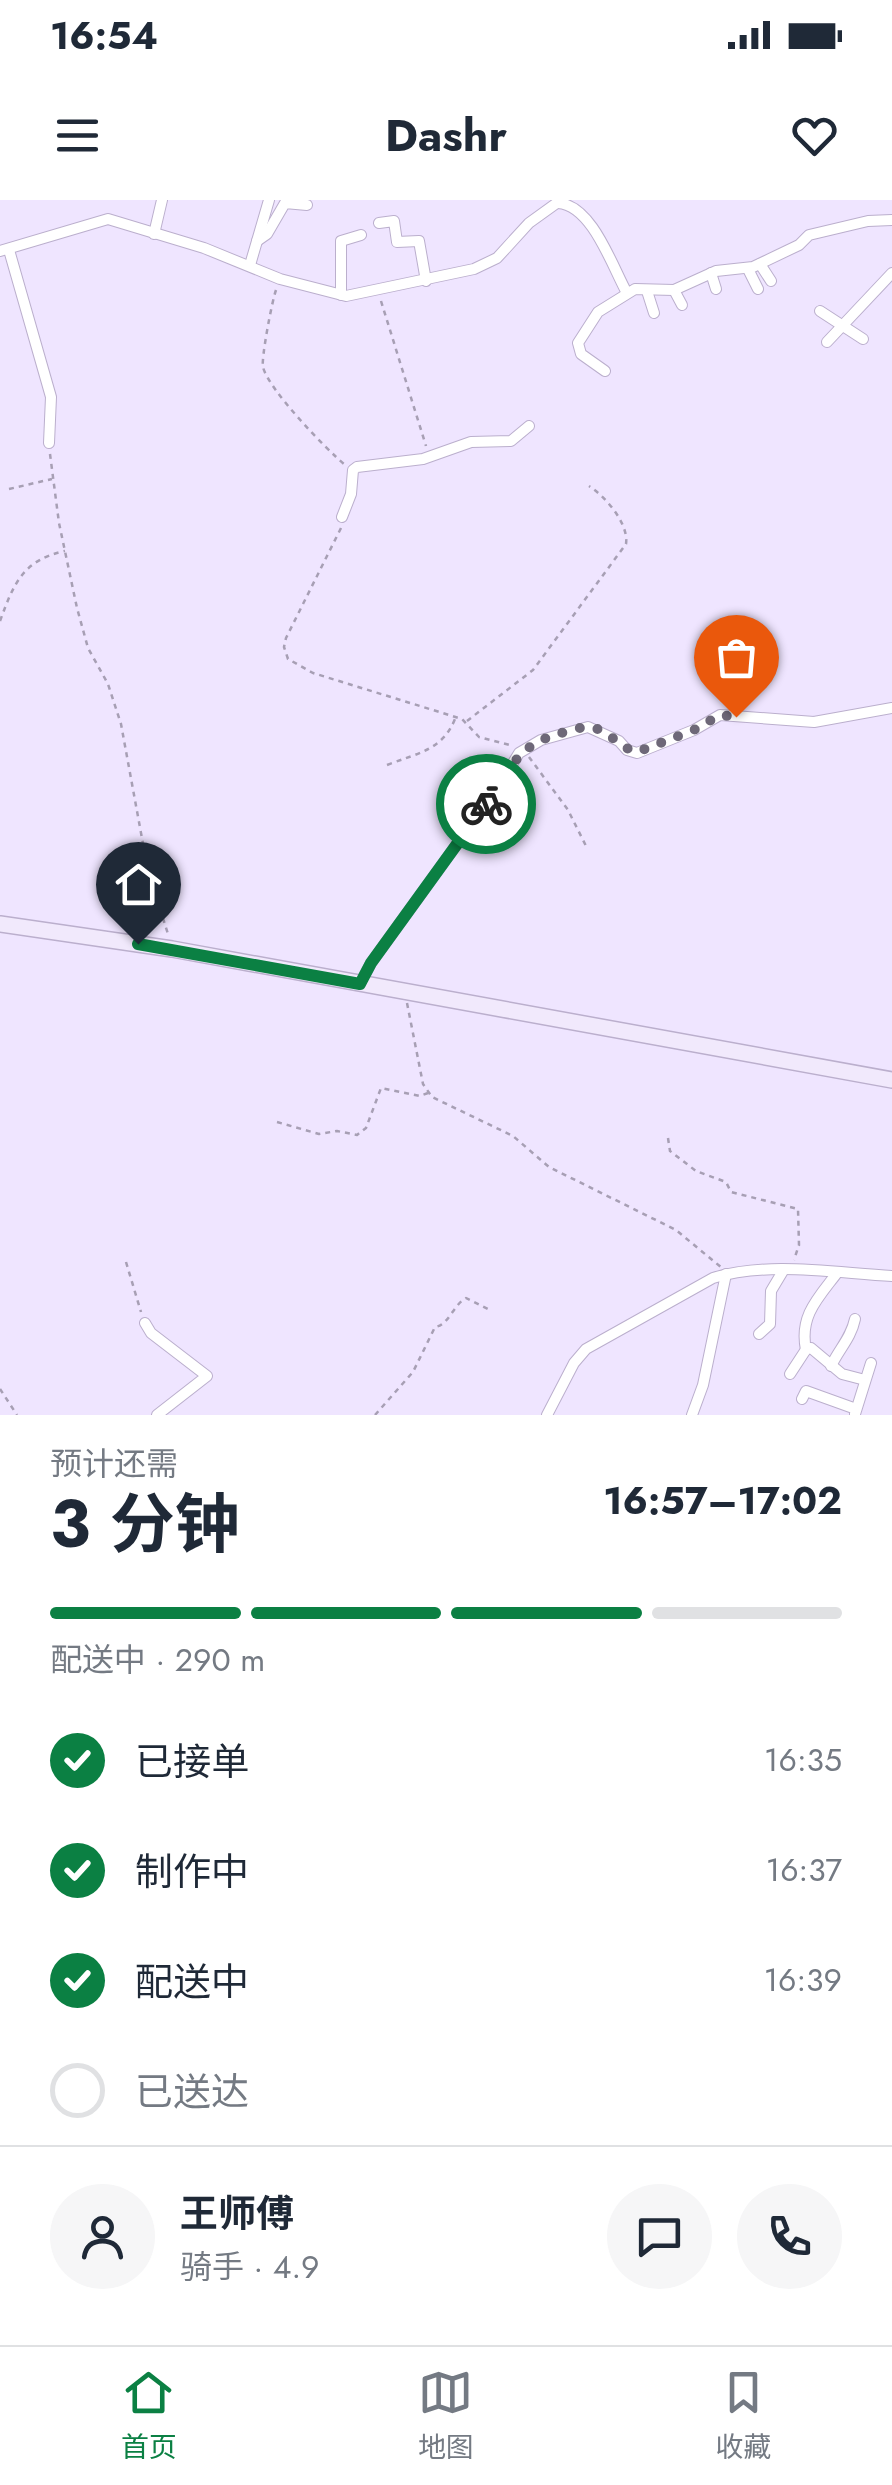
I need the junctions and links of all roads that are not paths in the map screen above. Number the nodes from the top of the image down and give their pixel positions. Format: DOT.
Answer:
graph roads {
  1 [pos="162,200"];
  2 [pos="269,200"];
  3 [pos="559,201"];
  4 [pos="307,205"];
  5 [pos="892,220"];
  6 [pos="379,223"];
  7 [pos="154,234"];
  8 [pos="361,235"];
  9 [pos="257,241"];
  10 [pos="4,250"];
  11 [pos="760,264"];
  12 [pos="250,265"];
  13 [pos="748,269"];
  14 [pos="892,272"];
  15 [pos="711,273"];
  16 [pos="426,281"];
  17 [pos="771,281"];
  18 [pos="716,289"];
  19 [pos="758,289"];
  20 [pos="674,290"];
  21 [pos="646,291"];
  22 [pos="627,293"];
  23 [pos="341,295"];
  24 [pos="682,306"];
  25 [pos="820,311"];
  26 [pos="654,313"];
  27 [pos="843,326"];
  28 [pos="863,338"];
  29 [pos="827,342"];
  30 [pos="604,371"];
  31 [pos="530,426"];
  32 [pos="49,443"];
  33 [pos="342,517"];
  34 [pos="892,708"];
  35 [pos="0,924"];
  36 [pos="360,984"];
  37 [pos="892,1080"];
  38 [pos="786,1271"];
  39 [pos="837,1273"];
  40 [pos="726,1274"];
  41 [pos="892,1276"];
  42 [pos="855,1319"];
  43 [pos="146,1323"];
  44 [pos="766,1334"];
  45 [pos="806,1350"];
  46 [pos="871,1362"];
  47 [pos="830,1366"];
  48 [pos="790,1374"];
  49 [pos="865,1380"];
  50 [pos="802,1399"];
  51 [pos="856,1412"];
  52 [pos="157,1415"];
  53 [pos="547,1415"];
  54 [pos="692,1415"];
  1 -- 7 [label="street"];
  2 -- 9 [label="street"];
  3 -- 16 [label="street"];
  3 -- 22 [label="street"];
  4 -- 9 [label="street"];
  5 -- 11 [label="street"];
  6 -- 16 [label="street"];
  7 -- 10 [label="street"];
  7 -- 12 [label="street"];
  8 -- 23 [label="street"];
  9 -- 12 [label="street"];
  10 -- 32 [label="street"];
  11 -- 13 [label="street"];
  11 -- 17 [label="street"];
  12 -- 23 [label="street"];
  13 -- 15 [label="street"];
  13 -- 19 [label="street"];
  14 -- 27 [label="street"];
  15 -- 18 [label="street"];
  15 -- 20 [label="street"];
  16 -- 23 [label="street"];
  20 -- 21 [label="street"];
  20 -- 24 [label="street"];
  21 -- 22 [label="street"];
  21 -- 26 [label="street"];
  22 -- 30 [label="street"];
  25 -- 27 [label="street"];
  27 -- 28 [label="street"];
  27 -- 29 [label="street"];
  31 -- 33 [label="street"];
  34 -- 36 [label="street"];
  35 -- 36 [label="street"];
  36 -- 37 [label="street"];
  38 -- 39 [label="street"];
  38 -- 40 [label="street"];
  38 -- 44 [label="street"];
  39 -- 41 [label="street"];
  39 -- 45 [label="street"];
  40 -- 53 [label="street"];
  40 -- 54 [label="street"];
  42 -- 47 [label="street"];
  43 -- 52 [label="street"];
  45 -- 47 [label="street"];
  45 -- 48 [label="street"];
  46 -- 49 [label="street"];
  47 -- 49 [label="street"];
  49 -- 51 [label="street"];
  50 -- 51 [label="street"];
}
